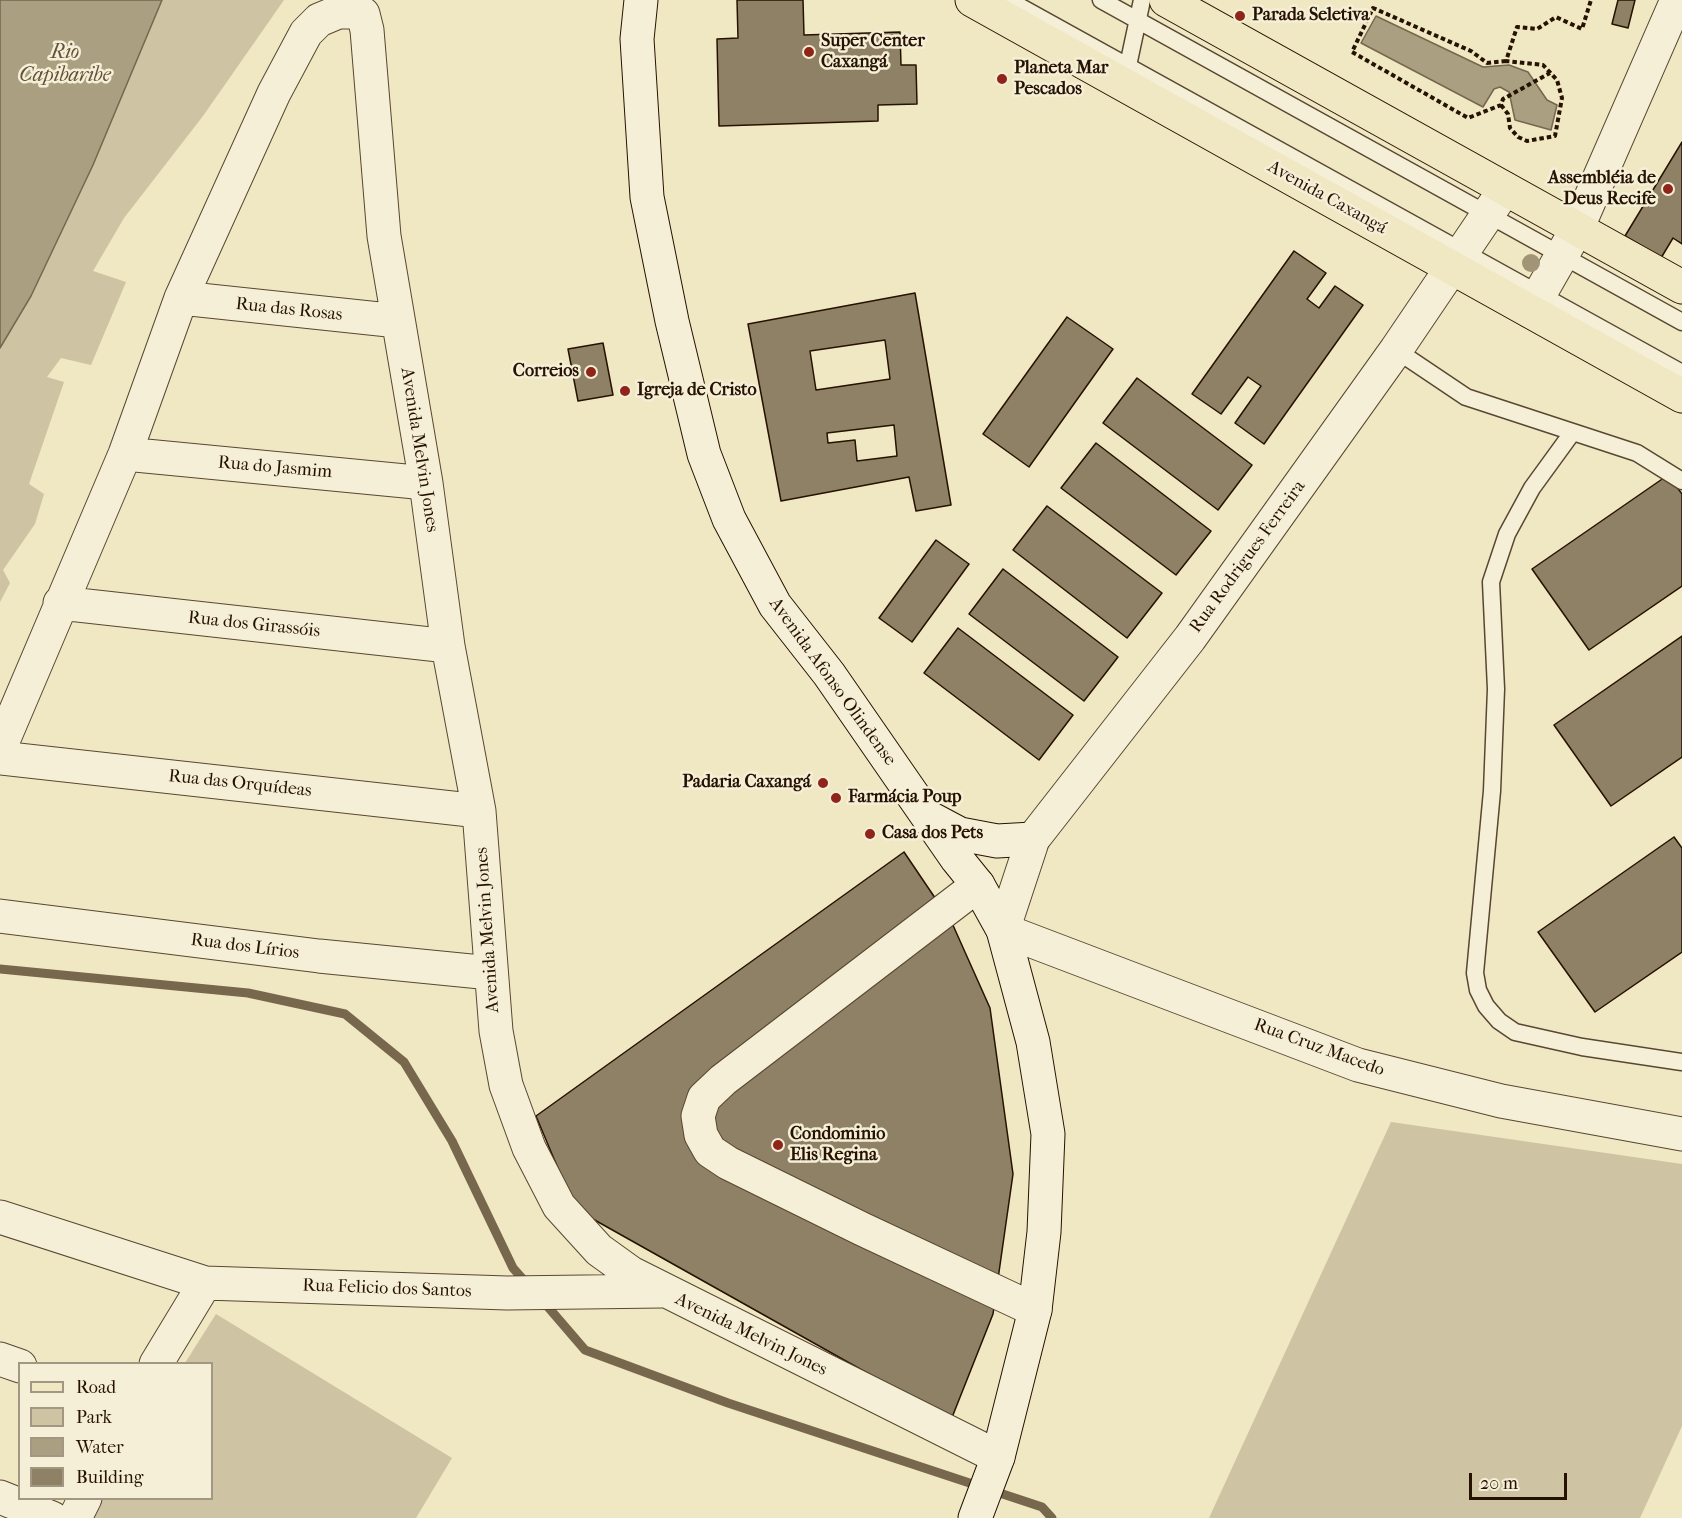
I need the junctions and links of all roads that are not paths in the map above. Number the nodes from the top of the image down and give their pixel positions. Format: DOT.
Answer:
graph roads {
  1 [pos="641,0"];
  2 [pos="972,0"];
  3 [pos="1008,0"];
  4 [pos="1101,0"];
  5 [pos="1142,0"];
  6 [pos="1166,0"];
  7 [pos="1677,0"];
  8 [pos="1138,21"];
  9 [pos="1126,75"];
  10 [pos="1496,201"];
  11 [pos="1569,242"];
  12 [pos="1458,260"];
  13 [pos="1682,287"];
  14 [pos="181,298"];
  15 [pos="1534,302"];
  16 [pos="398,321"];
  17 [pos="1682,322"];
  18 [pos="1396,350"];
  19 [pos="1682,373"];
  20 [pos="1682,396"];
  21 [pos="1572,433"];
  22 [pos="125,454"];
  23 [pos="1682,481"];
  24 [pos="426,483"];
  25 [pos="60,603"];
  26 [pos="448,646"];
  27 [pos="0,748"];
  28 [pos="0,758"];
  29 [pos="479,811"];
  30 [pos="928,817"];
  31 [pos="1033,838"];
  32 [pos="978,885"];
  33 [pos="0,916"];
  34 [pos="1003,930"];
  35 [pos="491,973"];
  36 [pos="1682,1062"];
  37 [pos="1682,1134"];
  38 [pos="0,1217"];
  39 [pos="206,1283"];
  40 [pos="662,1291"];
  41 [pos="1035,1310"];
  42 [pos="0,1359"];
  43 [pos="157,1362"];
  44 [pos="18,1365"];
  45 [pos="996,1462"];
  46 [pos="0,1497"];
  47 [pos="84,1500"];
  48 [pos="977,1513"];
  49 [pos="52,1518"];
  50 [pos="75,1518"];
  1 -- 30 [label="street, Avenida Afonso Olindense"];
  2 -- 9 [label="main road, Avenida Caxangá"];
  3 -- 9 [label="lane"];
  4 -- 8 [label="lane"];
  5 -- 8 [label="lane"];
  6 -- 10 [label="main road"];
  7 -- 11 [label="street"];
  8 -- 9 [label="lane"];
  8 -- 10 [label="lane"];
  9 -- 12 [label="main road, Avenida Caxangá"];
  10 -- 11 [label="main road"];
  10 -- 12 [label="street, Rua Rodrigues Ferreira"];
  11 -- 13 [label="main road"];
  11 -- 15 [label="street"];
  11 -- 17 [label="lane"];
  12 -- 15 [label="main road, Avenida Caxangá"];
  12 -- 18 [label="street, Rua Rodrigues Ferreira"];
  14 -- 16 [label="street, Rua das Rosas"];
  14 -- 16 [label="street, Avenida Melvin Jones"];
  14 -- 22 [label="street, Avenida Melvin Jones"];
  15 -- 19 [label="lane"];
  15 -- 20 [label="main road, Avenida Caxangá"];
  16 -- 24 [label="street, Avenida Melvin Jones"];
  18 -- 21 [label="lane"];
  18 -- 31 [label="street, Rua Rodrigues Ferreira"];
  21 -- 23 [label="lane"];
  21 -- 36 [label="lane"];
  22 -- 24 [label="street, Rua do Jasmim"];
  22 -- 25 [label="street, Avenida Melvin Jones"];
  24 -- 26 [label="street, Avenida Melvin Jones"];
  25 -- 26 [label="street, Rua dos Girassóis"];
  25 -- 27 [label="street, Avenida Melvin Jones"];
  26 -- 29 [label="street, Avenida Melvin Jones"];
  28 -- 29 [label="street, Rua das Orquídeas"];
  29 -- 35 [label="street, Avenida Melvin Jones"];
  30 -- 31 [label="street"];
  30 -- 32 [label="street, Avenida Afonso Olindense"];
  31 -- 34 [label="street, Rua Rodrigues Ferreira"];
  32 -- 34 [label="street, Avenida Afonso Olindense"];
  32 -- 41 [label="street"];
  33 -- 35 [label="street, Rua dos Lírios"];
  34 -- 37 [label="street, Rua Cruz Macedo"];
  34 -- 41 [label="street, Avenida Afonso Olindense"];
  35 -- 40 [label="street, Avenida Melvin Jones"];
  38 -- 39 [label="street, Rua Felicio dos Santos"];
  39 -- 40 [label="street, Rua Felicio dos Santos"];
  39 -- 43 [label="street"];
  40 -- 45 [label="street, Avenida Melvin Jones"];
  41 -- 45 [label="street, Avenida Afonso Olindense"];
  42 -- 44 [label="street"];
  45 -- 48 [label="street, Avenida Afonso Olindense"];
  46 -- 49 [label="street"];
  47 -- 50 [label="street"];
}
